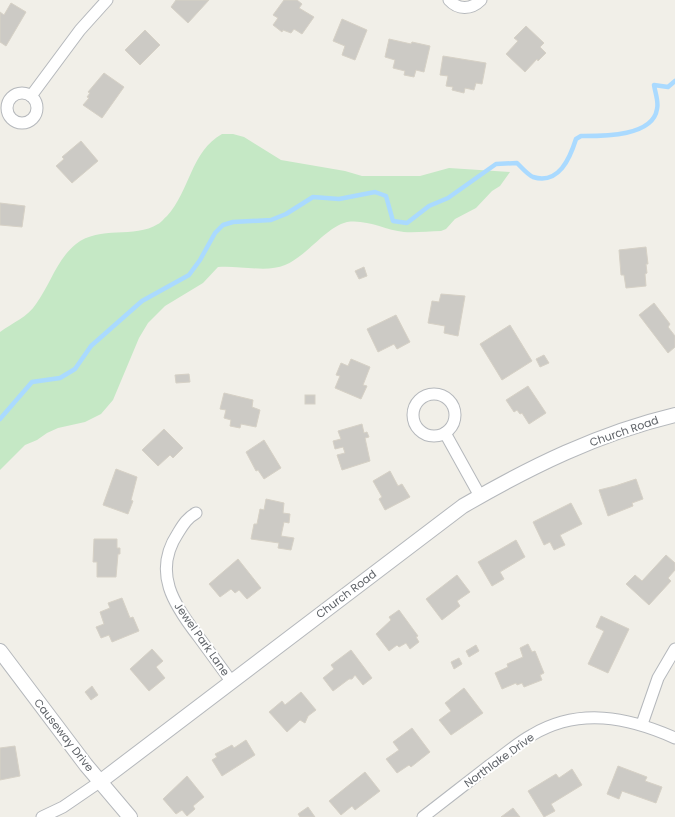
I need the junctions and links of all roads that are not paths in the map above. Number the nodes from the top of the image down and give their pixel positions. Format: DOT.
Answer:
graph roads {
  1 [pos="107,0"];
  2 [pos="449,0"];
  3 [pos="480,0"];
  4 [pos="31,96"];
  5 [pos="675,415"];
  6 [pos="445,433"];
  7 [pos="480,496"];
  8 [pos="196,513"];
  9 [pos="675,649"];
  10 [pos="0,651"];
  11 [pos="231,681"];
  12 [pos="642,724"];
  13 [pos="675,738"];
  14 [pos="101,782"];
  15 [pos="42,817"];
  16 [pos="130,817"];
  17 [pos="423,817"];
  1 -- 4 [label="street"];
  2 -- 3 [label="street"];
  5 -- 7 [label="street, Church Road"];
  6 -- 7 [label="street"];
  7 -- 11 [label="street, Church Road"];
  8 -- 11 [label="street, Jewel Park Lane"];
  9 -- 12 [label="street"];
  10 -- 14 [label="street, Causeway Drive"];
  11 -- 14 [label="street, Church Road"];
  12 -- 13 [label="street, Northlake Drive"];
  12 -- 17 [label="street, Northlake Drive"];
  14 -- 15 [label="street, Church Road"];
  14 -- 16 [label="street, Causeway Drive"];
}
